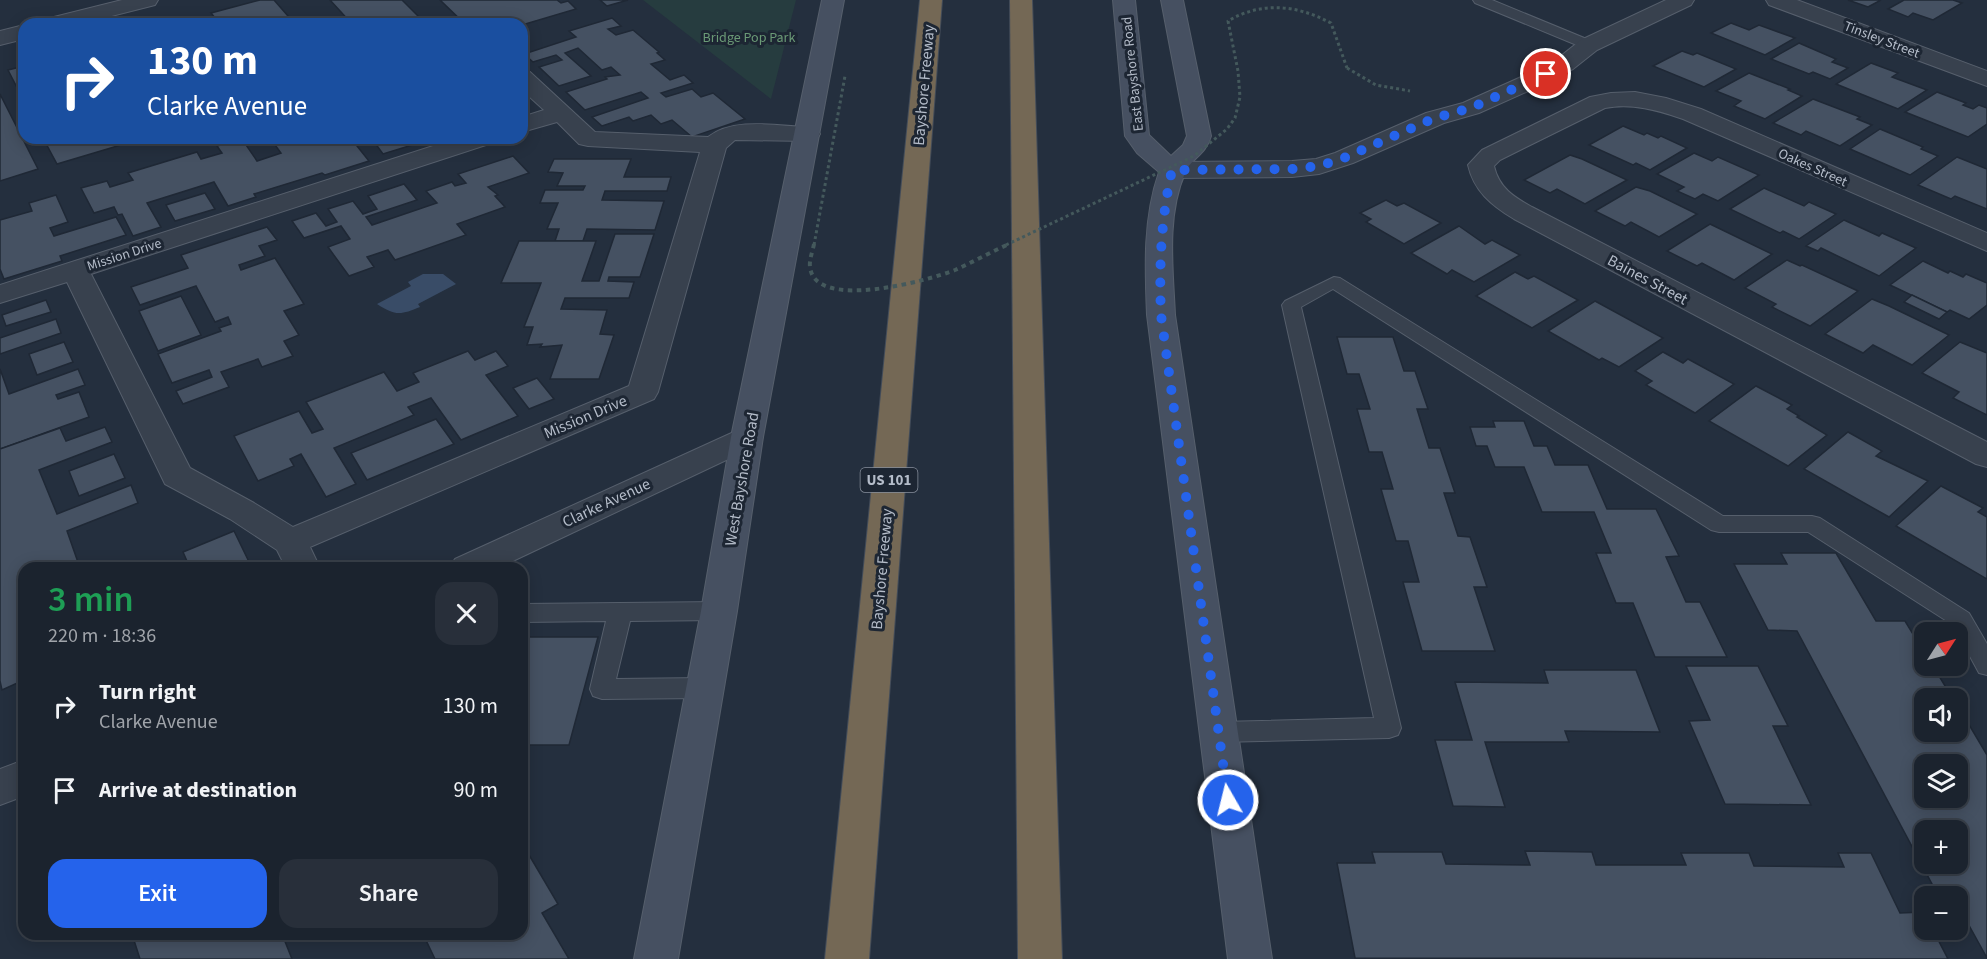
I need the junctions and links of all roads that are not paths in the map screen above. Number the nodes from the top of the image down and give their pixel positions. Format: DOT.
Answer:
graph roads {
  1 [pos="147,0"];
  2 [pos="833,0"];
  3 [pos="931,0"];
  4 [pos="1021,0"];
  5 [pos="1124,0"];
  6 [pos="1172,0"];
  7 [pos="1518,0"];
  8 [pos="1683,0"];
  9 [pos="1777,0"];
  10 [pos="1487,3"];
  11 [pos="77,18"];
  12 [pos="18,34"];
  13 [pos="0,38"];
  14 [pos="1589,45"];
  15 [pos="1987,79"];
  16 [pos="528,83"];
  17 [pos="1637,98"];
  18 [pos="561,113"];
  19 [pos="528,123"];
  20 [pos="808,134"];
  21 [pos="464,144"];
  22 [pos="714,145"];
  23 [pos="1172,170"];
  24 [pos="1987,243"];
  25 [pos="75,270"];
  26 [pos="0,294"];
  27 [pos="747,437"];
  28 [pos="1987,456"];
  29 [pos="297,555"];
  30 [pos="479,562"];
  31 [pos="719,611"];
  32 [pos="528,612"];
  33 [pos="620,612"];
  34 [pos="1987,666"];
  35 [pos="705,688"];
  36 [pos="1219,732"];
  37 [pos="18,780"];
  38 [pos="0,788"];
  39 [pos="656,959"];
  40 [pos="848,959"];
  41 [pos="1040,959"];
  42 [pos="1250,959"];
  1 -- 11 [label="street"];
  2 -- 20 [label="main road, West Bayshore Road"];
  3 -- 40 [label="highway, Bayshore Freeway / US 101"];
  4 -- 41 [label="highway"];
  5 -- 23 [label="main road, East Bayshore Road"];
  6 -- 23 [label="main road"];
  7 -- 10 [label="lane"];
  8 -- 14 [label="street"];
  9 -- 15 [label="street, Tinsley Street"];
  10 -- 14 [label="lane"];
  12 -- 13 [label="street"];
  14 -- 23 [label="street"];
  16 -- 18 [label="street"];
  17 -- 24 [label="street, Oakes Street"];
  17 -- 28 [label="street, Baines Street"];
  18 -- 19 [label="street"];
  18 -- 22 [label="street"];
  20 -- 22 [label="street"];
  20 -- 27 [label="main road, West Bayshore Road"];
  21 -- 25 [label="street, Mission Drive"];
  22 -- 29 [label="street, Mission Drive"];
  23 -- 36 [label="main road"];
  25 -- 26 [label="street, Mission Drive"];
  25 -- 29 [label="street, Mission Drive"];
  27 -- 30 [label="street, Clarke Avenue"];
  27 -- 31 [label="main road, West Bayshore Road"];
  31 -- 33 [label="lane"];
  31 -- 35 [label="main road, West Bayshore Road"];
  32 -- 33 [label="lane"];
  33 -- 35 [label="lane"];
  34 -- 36 [label="lane"];
  35 -- 39 [label="main road, West Bayshore Road"];
  36 -- 42 [label="main road"];
  37 -- 38 [label="street"];
}
